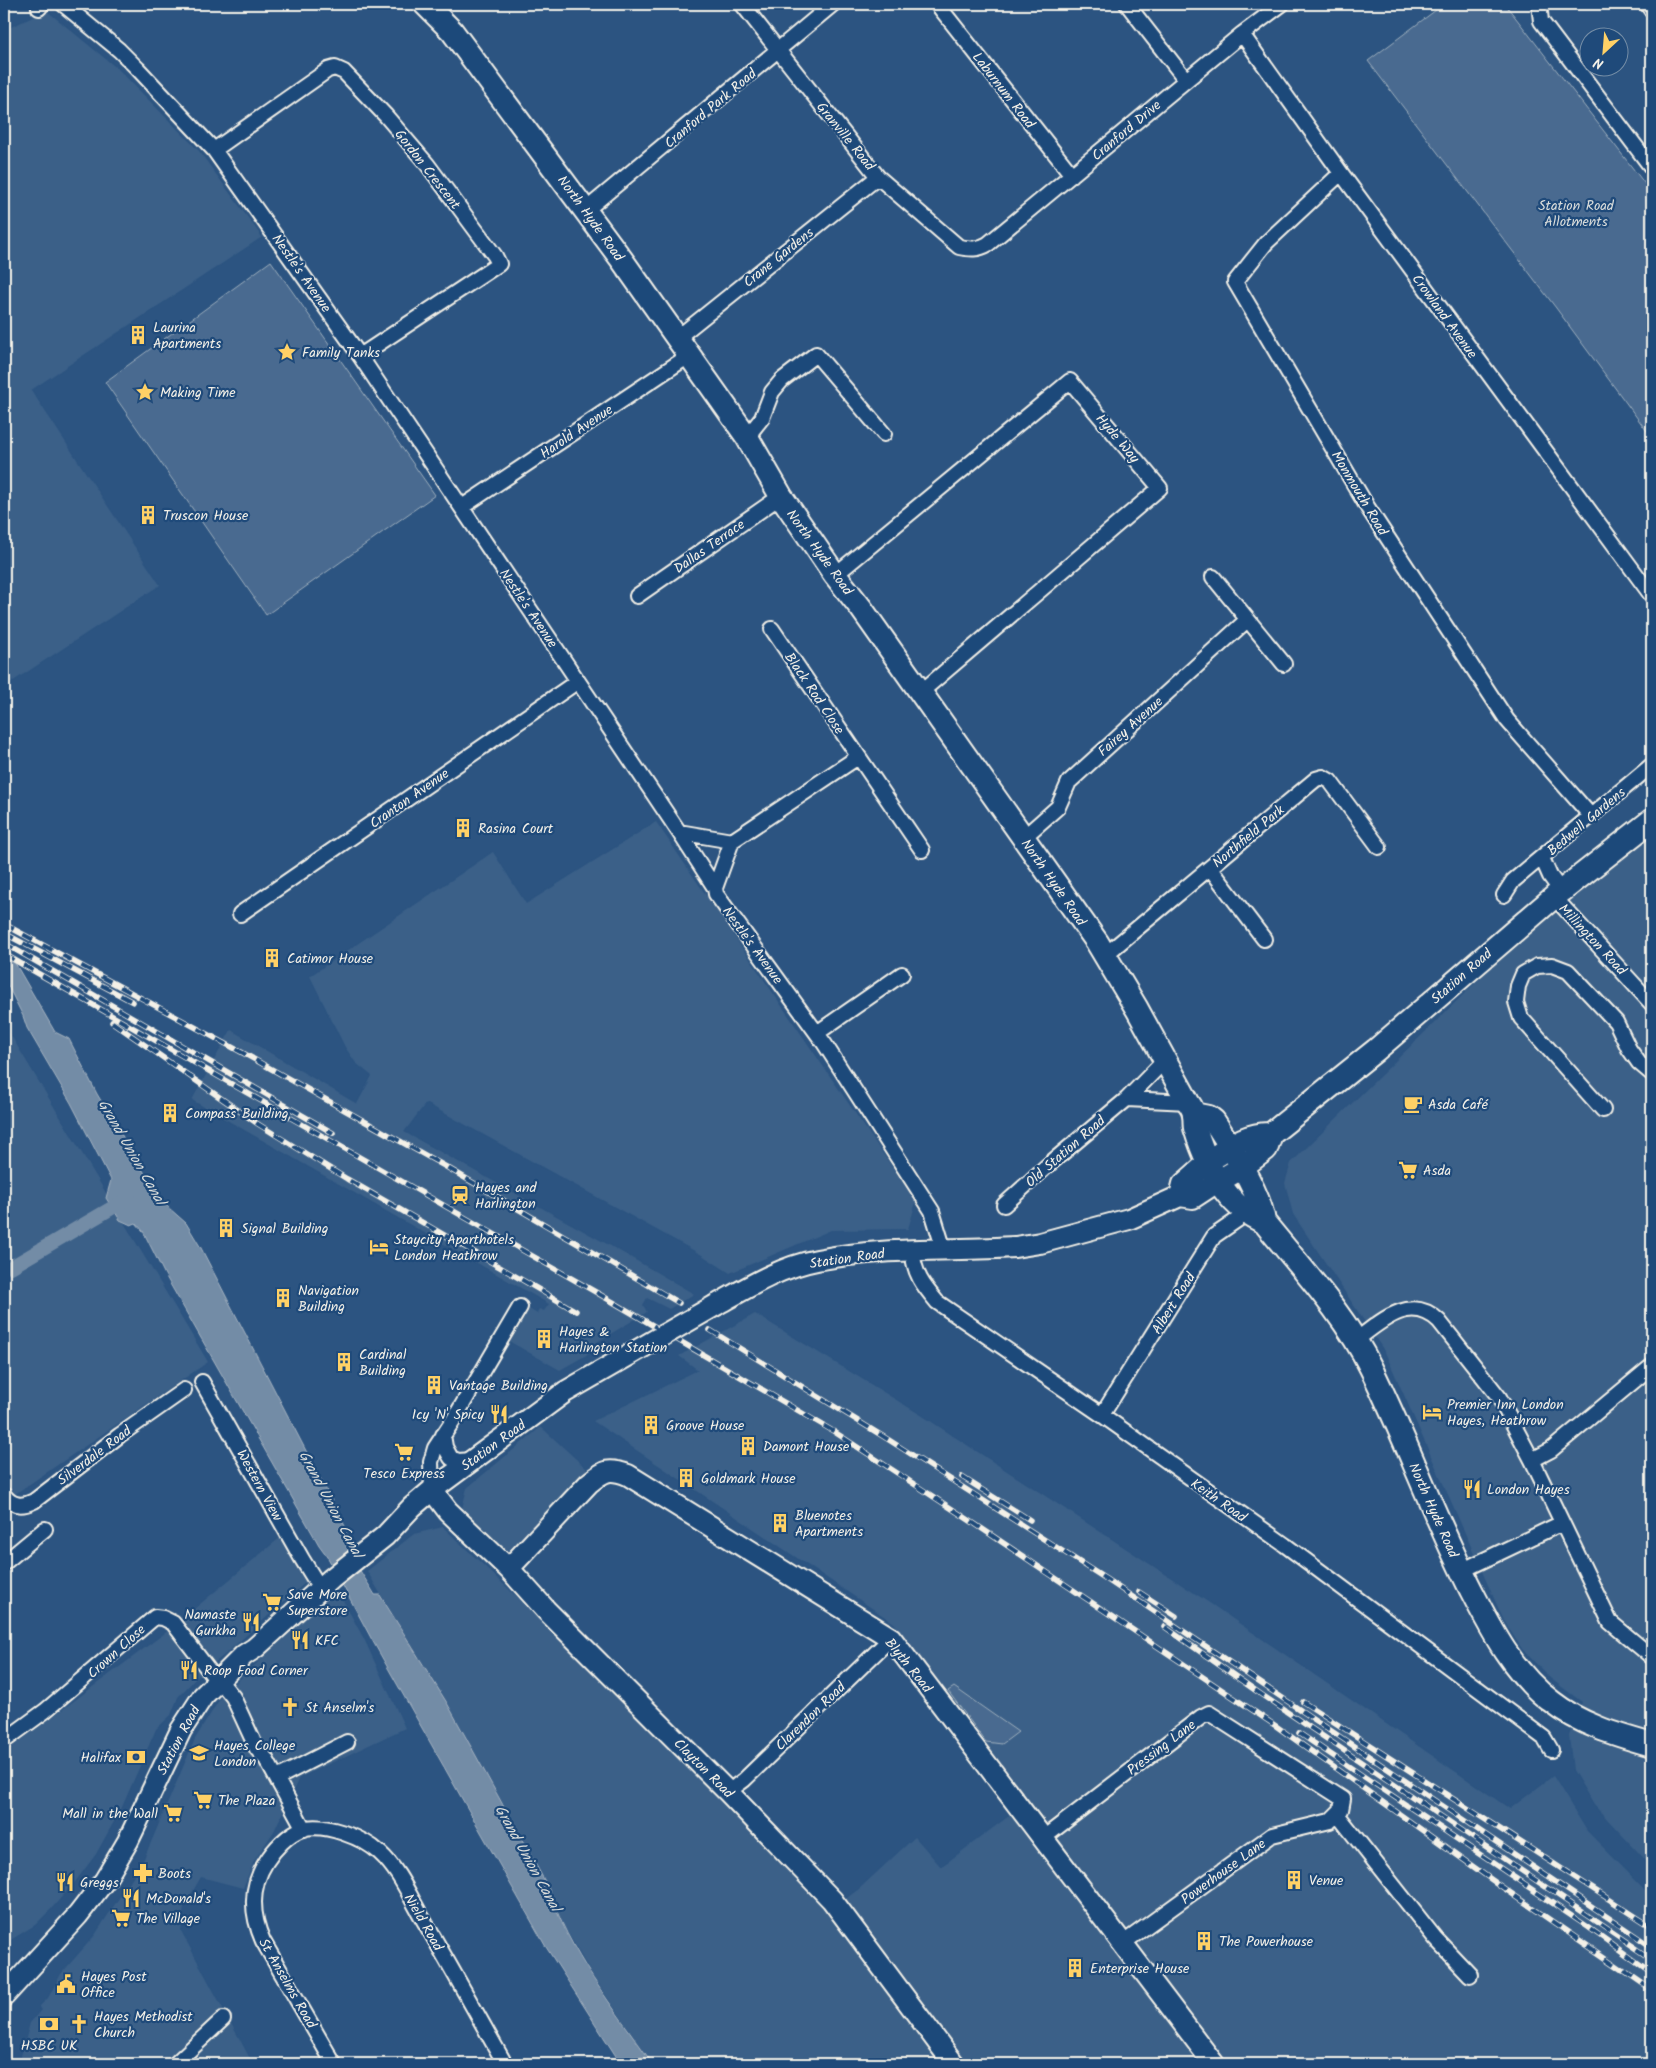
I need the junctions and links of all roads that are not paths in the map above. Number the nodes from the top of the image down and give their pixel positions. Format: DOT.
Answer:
graph roads {
  1 [pos="63,4"];
  2 [pos="426,4"];
  3 [pos="742,4"];
  4 [pos="833,4"];
  5 [pos="937,4"];
  6 [pos="1128,4"];
  7 [pos="1282,4"];
  8 [pos="1539,4"];
  9 [pos="1647,4"];
  10 [pos="1652,11"];
  11 [pos="1242,34"];
  12 [pos="778,51"];
  13 [pos="1186,80"];
  14 [pos="214,150"];
  15 [pos="1652,168"];
  16 [pos="1341,173"];
  17 [pos="1072,175"];
  18 [pos="878,176"];
  19 [pos="586,210"];
  20 [pos="969,249"];
  21 [pos="683,347"];
  22 [pos="360,356"];
  23 [pos="884,434"];
  24 [pos="747,437"];
  25 [pos="781,496"];
  26 [pos="462,507"];
  27 [pos="835,575"];
  28 [pos="1212,577"];
  29 [pos="637,596"];
  30 [pos="1652,596"];
  31 [pos="1246,620"];
  32 [pos="772,629"];
  33 [pos="1284,664"];
  34 [pos="578,681"];
  35 [pos="921,692"];
  36 [pos="858,757"];
  37 [pos="1652,765"];
  38 [pos="1591,816"];
  39 [pos="1652,820"];
  40 [pos="679,832"];
  41 [pos="1023,838"];
  42 [pos="732,842"];
  43 [pos="1380,847"];
  44 [pos="922,850"];
  45 [pos="1542,858"];
  46 [pos="1210,868"];
  47 [pos="715,888"];
  48 [pos="1504,894"];
  49 [pos="1557,894"];
  50 [pos="240,914"];
  51 [pos="1264,939"];
  52 [pos="1104,956"];
  53 [pos="902,974"];
  54 [pos="1652,1004"];
  55 [pos="817,1033"];
  56 [pos="1165,1060"];
  57 [pos="1652,1074"];
  58 [pos="1127,1099"];
  59 [pos="1191,1108"];
  60 [pos="1603,1110"];
  61 [pos="1271,1134"];
  62 [pos="1229,1146"];
  63 [pos="1241,1168"];
  64 [pos="1213,1172"];
  65 [pos="1004,1205"];
  66 [pos="1257,1213"];
  67 [pos="944,1250"];
  68 [pos="912,1251"];
  69 [pos="520,1307"];
  70 [pos="1355,1341"];
  71 [pos="1652,1366"];
  72 [pos="202,1382"];
  73 [pos="184,1390"];
  74 [pos="1102,1415"];
  75 [pos="443,1435"];
  76 [pos="472,1460"];
  77 [pos="1532,1460"];
  78 [pos="432,1490"];
  79 [pos="4,1495"];
  80 [pos="1562,1523"];
  81 [pos="45,1529"];
  82 [pos="4,1563"];
  83 [pos="510,1570"];
  84 [pos="1461,1571"];
  85 [pos="326,1583"];
  86 [pos="891,1638"];
  87 [pos="1652,1657"];
  88 [pos="218,1681"];
  89 [pos="8,1738"];
  90 [pos="1549,1739"];
  91 [pos="347,1742"];
  92 [pos="1652,1745"];
  93 [pos="277,1778"];
  94 [pos="728,1792"];
  95 [pos="1337,1814"];
  96 [pos="304,1829"];
  97 [pos="1042,1839"];
  98 [pos="1122,1944"];
  99 [pos="1470,1975"];
  100 [pos="4,1996"];
  101 [pos="222,2019"];
  102 [pos="175,2064"];
  103 [pos="334,2064"];
  104 [pos="506,2064"];
  105 [pos="954,2064"];
  106 [pos="1214,2064"];
  1 -- 14 [label="street, Nestle's Avenue"];
  2 -- 19 [label="main road, North Hyde Road"];
  3 -- 12 [label="street, Granville Road"];
  4 -- 12 [label="street, Cranford Park Road"];
  5 -- 17 [label="street, Laburnum Road"];
  6 -- 13 [label="street"];
  7 -- 11 [label="street, Cranford Drive"];
  8 -- 15 [label="street"];
  9 -- 10 [label="street"];
  11 -- 13 [label="street, Cranford Drive"];
  11 -- 16 [label="street, Crowland Avenue"];
  12 -- 18 [label="street, Granville Road"];
  12 -- 19 [label="street, Cranford Park Road"];
  13 -- 17 [label="street, Cranford Drive"];
  14 -- 22 [label="street, Nestle's Avenue"];
  14 -- 22 [label="street, Gordon Crescent"];
  16 -- 30 [label="street, Crowland Avenue"];
  16 -- 38 [label="street, Monmouth Road"];
  17 -- 20 [label="street, Cranford Drive"];
  18 -- 20 [label="street, Granville Road"];
  18 -- 21 [label="street, Crane Gardens"];
  19 -- 21 [label="main road, North Hyde Road"];
  21 -- 24 [label="main road, North Hyde Road"];
  21 -- 26 [label="street, Harold Avenue"];
  22 -- 26 [label="street, Nestle's Avenue"];
  23 -- 24 [label="street"];
  24 -- 25 [label="main road, North Hyde Road"];
  25 -- 27 [label="main road, North Hyde Road"];
  25 -- 29 [label="street, Dallas Terrace"];
  26 -- 34 [label="street, Nestle's Avenue"];
  27 -- 35 [label="main road, North Hyde Road"];
  27 -- 35 [label="street, Hyde Way"];
  28 -- 31 [label="street"];
  31 -- 33 [label="street"];
  31 -- 41 [label="street, Fairey Avenue"];
  32 -- 36 [label="street, Black Rod Close"];
  34 -- 40 [label="street, Nestle's Avenue"];
  34 -- 50 [label="street, Cranton Avenue"];
  35 -- 41 [label="main road, North Hyde Road"];
  36 -- 42 [label="street"];
  36 -- 44 [label="street, Black Rod Close"];
  37 -- 38 [label="street, Bedwell Gardens"];
  38 -- 45 [label="street, Bedwell Gardens"];
  39 -- 49 [label="main road, Station Road"];
  40 -- 42 [label="street"];
  40 -- 47 [label="street, Nestle's Avenue"];
  41 -- 52 [label="main road, North Hyde Road"];
  42 -- 47 [label="street"];
  43 -- 46 [label="street, Northfield Park"];
  45 -- 48 [label="street, Bedwell Gardens"];
  45 -- 49 [label="street, Bedwell Gardens"];
  46 -- 51 [label="street"];
  46 -- 52 [label="street, Northfield Park"];
  47 -- 55 [label="street, Nestle's Avenue"];
  49 -- 54 [label="street, Millington Road"];
  49 -- 61 [label="main road, Station Road"];
  52 -- 56 [label="main road, North Hyde Road"];
  53 -- 55 [label="street"];
  55 -- 67 [label="street, Nestle's Avenue"];
  56 -- 58 [label="street, Old Station Road"];
  56 -- 59 [label="main road, North Hyde Road"];
  57 -- 60 [label="street"];
  58 -- 59 [label="street"];
  58 -- 65 [label="street, Old Station Road"];
  59 -- 62 [label="main road, North Hyde Road"];
  59 -- 64 [label="main road, North Hyde Road"];
  61 -- 62 [label="main road, Station Road"];
  61 -- 63 [label="main road, Station Road"];
  62 -- 63 [label="main road, North Hyde Road"];
  62 -- 64 [label="main road, Station Road"];
  63 -- 64 [label="main road, Station Road"];
  63 -- 66 [label="main road, North Hyde Road"];
  64 -- 66 [label="main road, North Hyde Road"];
  64 -- 67 [label="street, Station Road"];
  66 -- 70 [label="main road, North Hyde Road"];
  66 -- 74 [label="street, Albert Road"];
  67 -- 68 [label="street, Station Road"];
  68 -- 74 [label="street, Keith Road"];
  68 -- 76 [label="street, Station Road, bridge"];
  69 -- 75 [label="street"];
  70 -- 77 [label="street"];
  70 -- 84 [label="main road, North Hyde Road"];
  71 -- 77 [label="street"];
  72 -- 85 [label="street, Western View"];
  73 -- 79 [label="street, Silverdale Road"];
  74 -- 90 [label="street, Keith Road"];
  75 -- 76 [label="street"];
  75 -- 78 [label="street"];
  76 -- 78 [label="street, Station Road"];
  77 -- 80 [label="street"];
  78 -- 83 [label="street, Clayton Road"];
  78 -- 85 [label="street, Station Road"];
  80 -- 84 [label="street"];
  80 -- 87 [label="street"];
  81 -- 82 [label="street"];
  83 -- 86 [label="street, Blyth Road"];
  83 -- 94 [label="street, Clayton Road"];
  84 -- 92 [label="main road, North Hyde Road"];
  85 -- 88 [label="street, Station Road"];
  86 -- 94 [label="street, Clarendon Road"];
  86 -- 97 [label="street, Blyth Road"];
  88 -- 89 [label="street, Crown Close"];
  88 -- 93 [label="street"];
  88 -- 100 [label="street, Station Road"];
  91 -- 93 [label="street"];
  93 -- 96 [label="street"];
  94 -- 105 [label="street, Clayton Road"];
  95 -- 97 [label="street, Pressing Lane"];
  95 -- 98 [label="street, Powerhouse Lane"];
  95 -- 99 [label="street"];
  96 -- 103 [label="street, St Anselms Road"];
  96 -- 104 [label="street, Nield Road"];
  97 -- 98 [label="street, Blyth Road"];
  98 -- 106 [label="street, Blyth Road"];
  101 -- 102 [label="street"];
}
